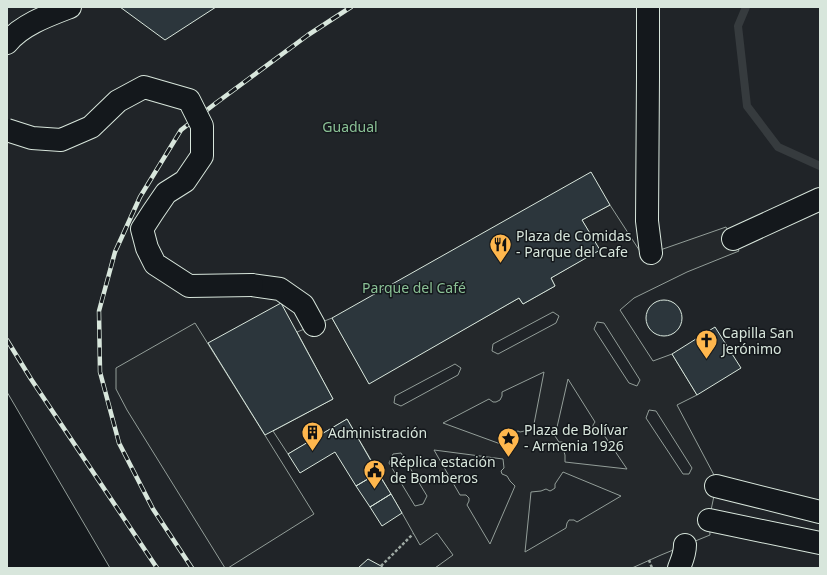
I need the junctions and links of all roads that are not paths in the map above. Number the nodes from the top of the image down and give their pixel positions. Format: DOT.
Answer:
graph roads {
  1 [pos="70,7"];
  2 [pos="648,7"];
  3 [pos="7,43"];
  4 [pos="7,130"];
  5 [pos="820,198"];
  6 [pos="732,239"];
  7 [pos="651,253"];
  8 [pos="314,325"];
  9 [pos="716,486"];
  10 [pos="820,512"];
  11 [pos="709,520"];
  12 [pos="820,543"];
  13 [pos="684,545"];
  14 [pos="679,568"];
  1 -- 3 [label="street"];
  2 -- 7 [label="street"];
  4 -- 8 [label="street, bridge"];
  5 -- 6 [label="street"];
  9 -- 10 [label="street"];
  11 -- 12 [label="street"];
  13 -- 14 [label="street"];
}
